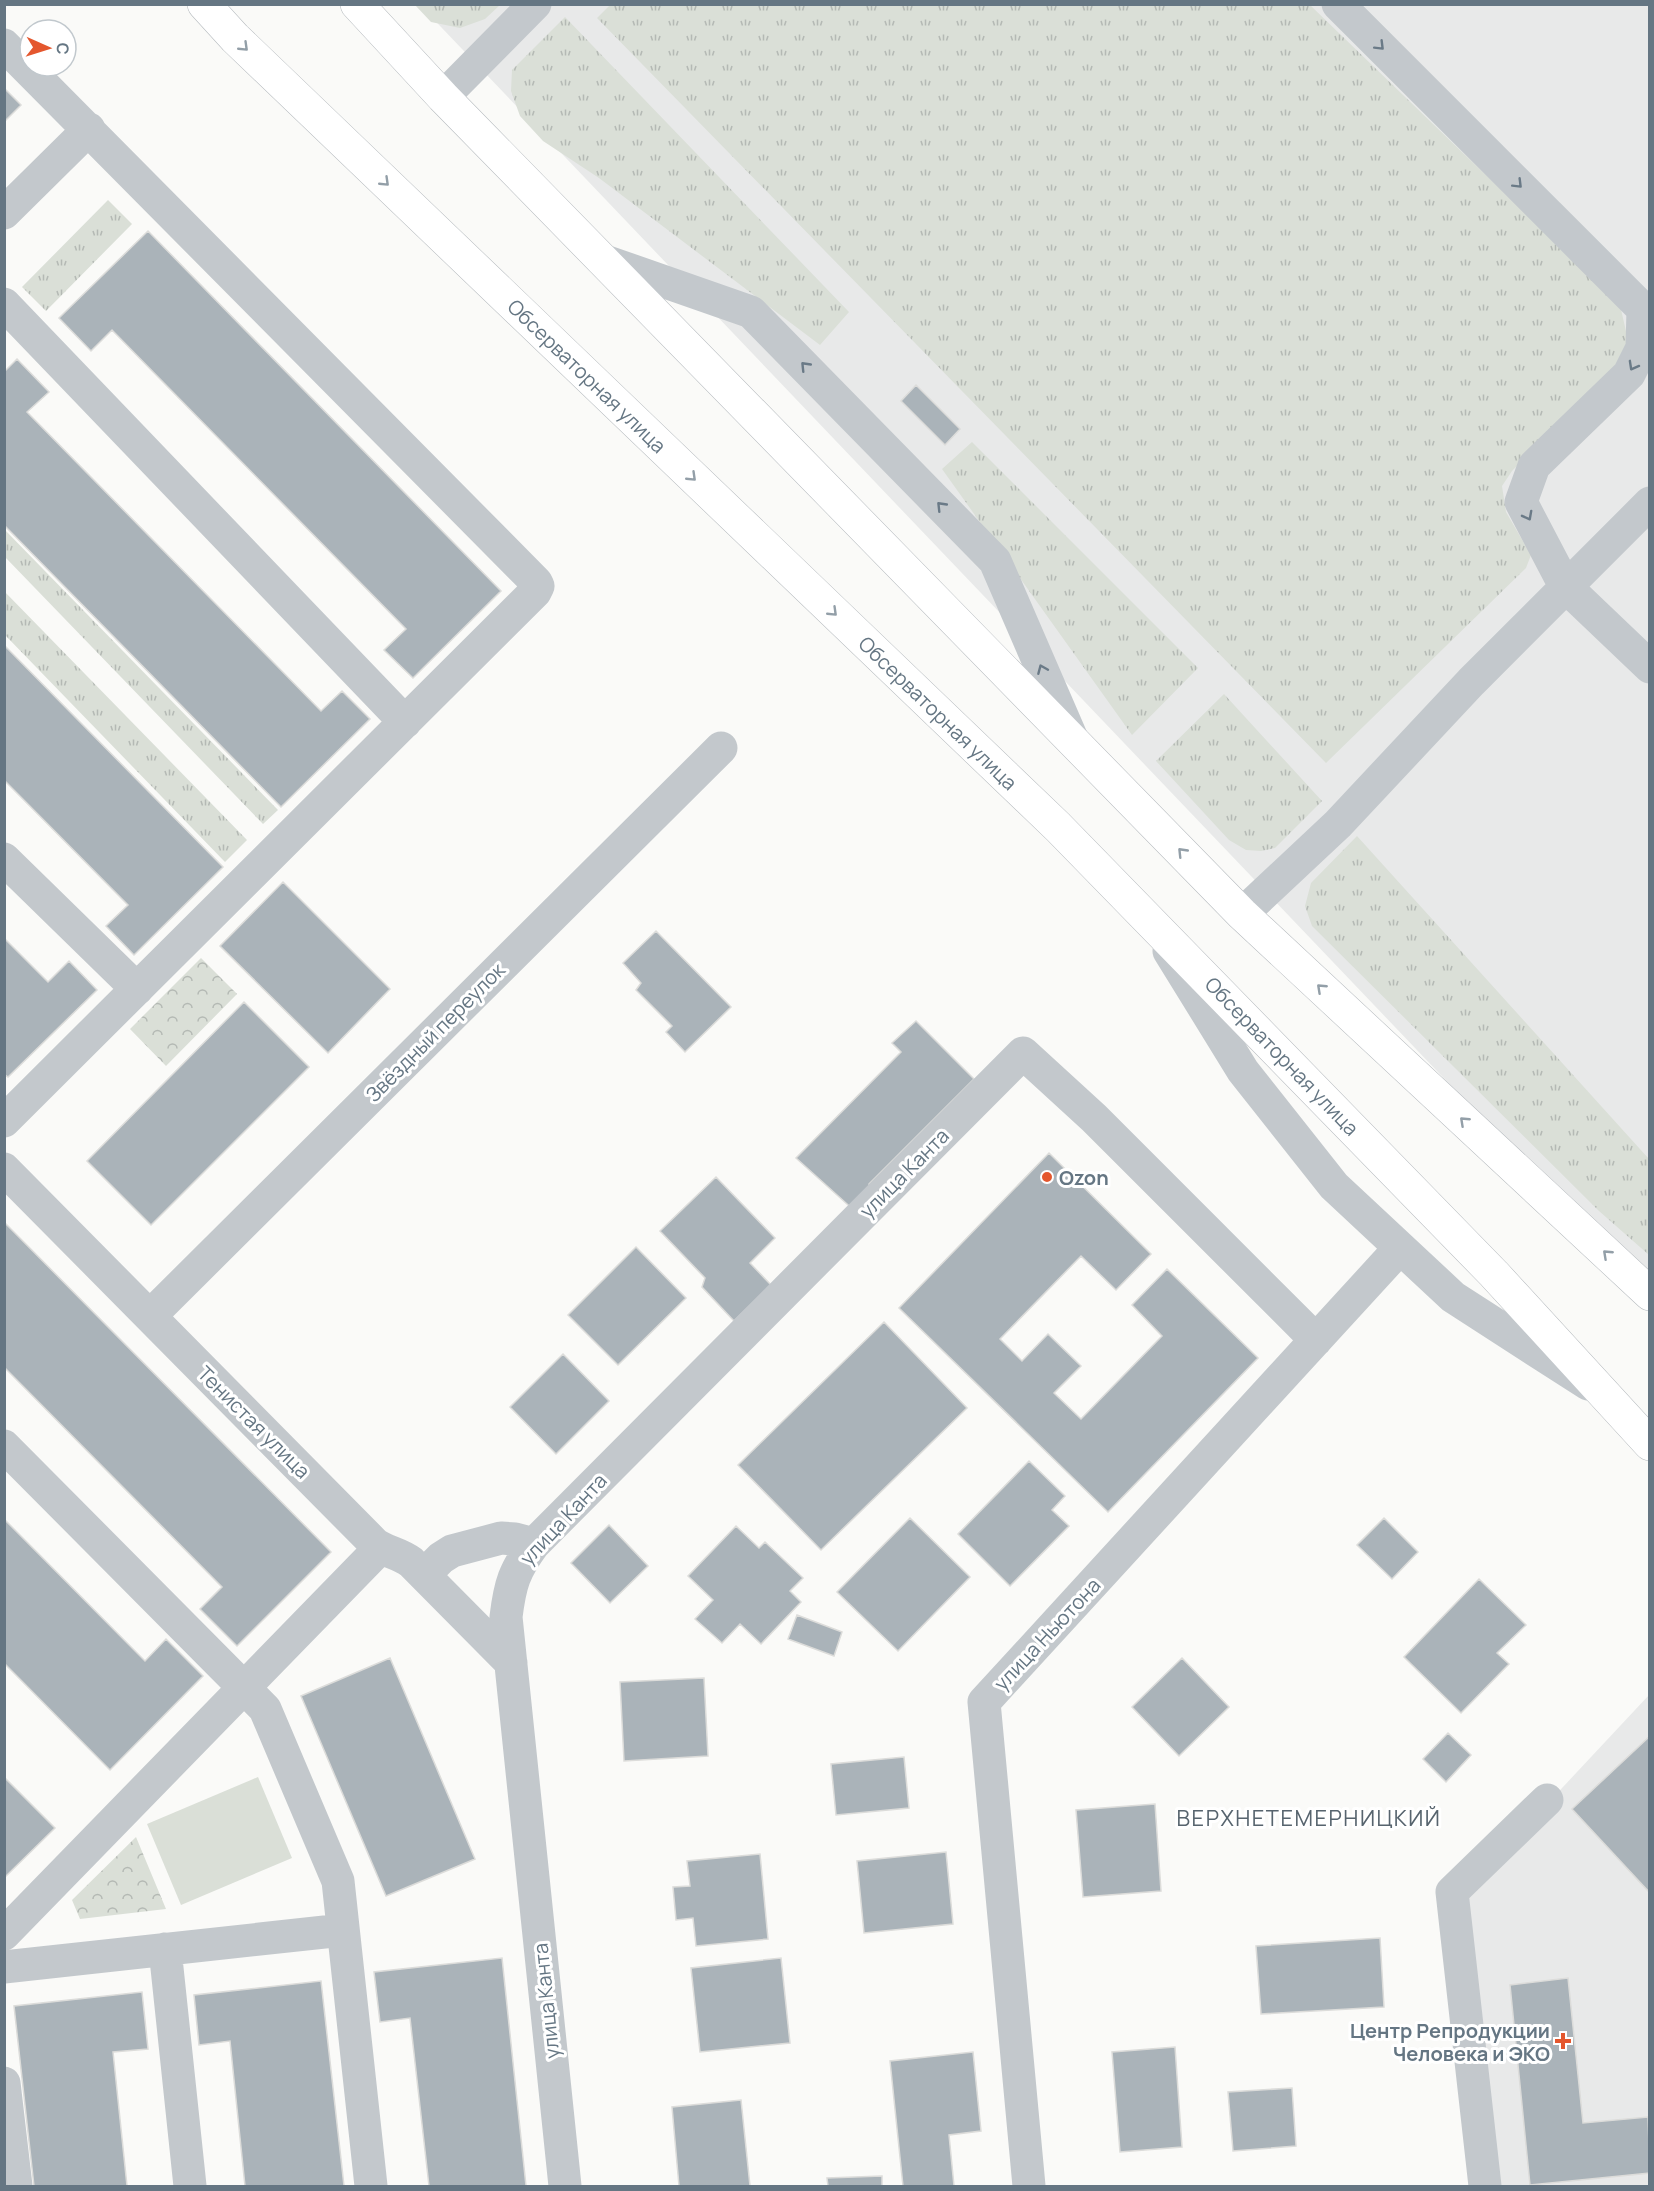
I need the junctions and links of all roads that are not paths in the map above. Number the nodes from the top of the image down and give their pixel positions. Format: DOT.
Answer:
graph roads {
  1 [pos="204,4"];
  2 [pos="357,4"];
  3 [pos="536,4"];
  4 [pos="1338,4"];
  5 [pos="4,45"];
  6 [pos="443,97"];
  7 [pos="88,129"];
  8 [pos="4,213"];
  9 [pos="602,260"];
  10 [pos="4,303"];
  11 [pos="1650,503"];
  12 [pos="1565,586"];
  13 [pos="1650,667"];
  14 [pos="405,722"];
  15 [pos="1074,742"];
  16 [pos="721,748"];
  17 [pos="4,859"];
  18 [pos="1242,914"];
  19 [pos="1152,924"];
  20 [pos="137,990"];
  21 [pos="4,1121"];
  22 [pos="4,1169"];
  23 [pos="1400,1248"];
  24 [pos="1650,1294"];
  25 [pos="150,1316"];
  26 [pos="1316,1340"];
  27 [pos="1603,1393"];
  28 [pos="1650,1444"];
  29 [pos="4,1446"];
  30 [pos="534,1544"];
  31 [pos="381,1548"];
  32 [pos="424,1575"];
  33 [pos="511,1663"];
  34 [pos="244,1688"];
  35 [pos="1547,1800"];
  36 [pos="343,1930"];
  37 [pos="4,1934"];
  38 [pos="165,1949"];
  39 [pos="4,1967"];
  40 [pos="4,2083"];
  41 [pos="16,2187"];
  42 [pos="190,2187"];
  43 [pos="371,2187"];
  44 [pos="565,2187"];
  45 [pos="1029,2187"];
  46 [pos="1485,2187"];
  1 -- 19 [label="main road, Обсерваторная улица, one-way"];
  2 -- 6 [label="main road"];
  3 -- 6 [label="street"];
  4 -- 12 [label="street, one-way"];
  5 -- 7 [label="street"];
  6 -- 9 [label="main road"];
  7 -- 8 [label="street"];
  7 -- 14 [label="street"];
  9 -- 15 [label="main road"];
  15 -- 9 [label="street, one-way"];
  10 -- 14 [label="street"];
  11 -- 12 [label="street"];
  12 -- 13 [label="street"];
  12 -- 18 [label="street"];
  14 -- 20 [label="street"];
  18 -- 15 [label="main road, one-way"];
  16 -- 25 [label="street, Звёздный переулок"];
  17 -- 20 [label="street"];
  24 -- 18 [label="main road, one-way"];
  19 -- 23 [label="street"];
  19 -- 27 [label="main road, Обсерваторная улица"];
  20 -- 21 [label="street"];
  22 -- 25 [label="street, Тенистая улица"];
  23 -- 26 [label="street, улица Ньютона"];
  23 -- 27 [label="street"];
  25 -- 31 [label="street, Тенистая улица"];
  26 -- 30 [label="street, улица Канта"];
  26 -- 45 [label="street, улица Ньютона"];
  27 -- 28 [label="main road, Обсерваторная улица"];
  29 -- 34 [label="street"];
  30 -- 32 [label="street"];
  30 -- 33 [label="street, улица Канта"];
  31 -- 32 [label="street, Тенистая улица"];
  31 -- 34 [label="street"];
  32 -- 33 [label="street, Тенистая улица"];
  33 -- 44 [label="street, улица Канта"];
  34 -- 36 [label="street"];
  34 -- 37 [label="street"];
  35 -- 46 [label="street"];
  36 -- 38 [label="street"];
  36 -- 43 [label="street"];
  38 -- 39 [label="street"];
  38 -- 42 [label="street"];
  40 -- 41 [label="street"];
}
